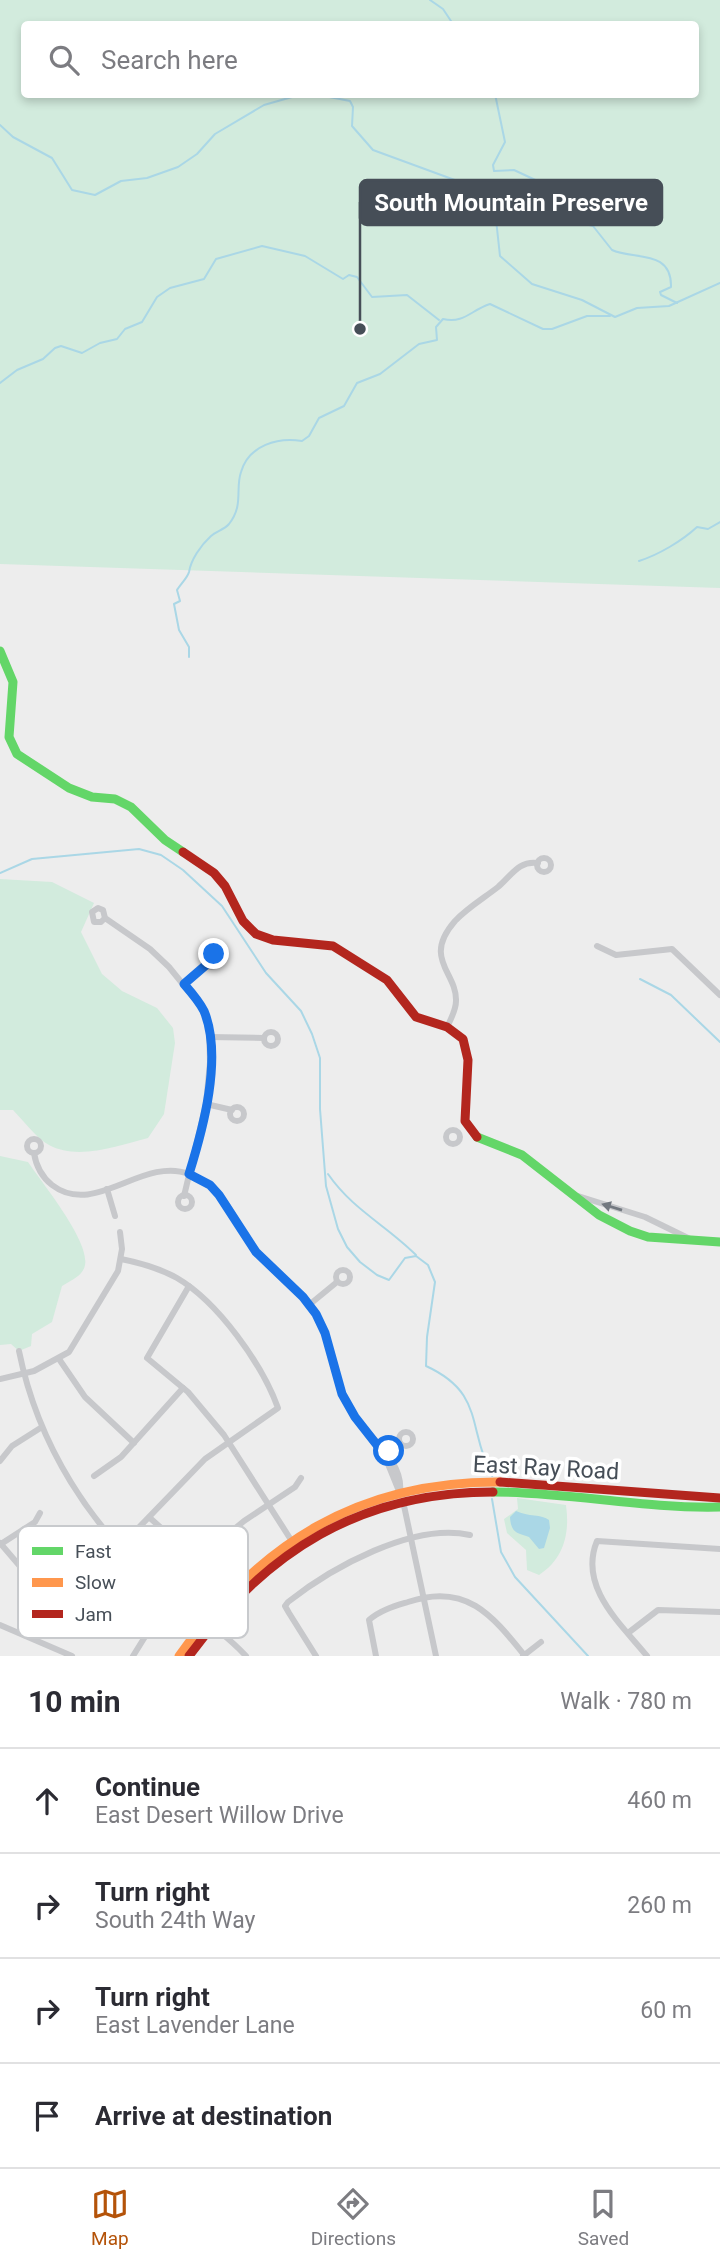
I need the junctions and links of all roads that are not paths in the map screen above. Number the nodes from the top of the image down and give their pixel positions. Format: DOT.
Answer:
graph roads {
  1 [pos="0,651"];
  2 [pos="538,863"];
  3 [pos="105,918"];
  4 [pos="597,946"];
  5 [pos="206,965"];
  6 [pos="184,984"];
  7 [pos="719,993"];
  8 [pos="447,1027"];
  9 [pos="209,1037"];
  10 [pos="264,1038"];
  11 [pos="206,1104"];
  12 [pos="232,1110"];
  13 [pos="34,1153"];
  14 [pos="189,1174"];
  15 [pos="107,1189"];
  16 [pos="572,1194"];
  17 [pos="184,1196"];
  18 [pos="115,1216"];
  19 [pos="645,1217"];
  20 [pos="120,1232"];
  21 [pos="640,1235"];
  22 [pos="697,1241"];
  23 [pos="720,1242"];
  24 [pos="121,1259"];
  25 [pos="337,1282"];
  26 [pos="189,1286"];
  27 [pos="309,1305"];
  28 [pos="19,1351"];
  29 [pos="59,1359"];
  30 [pos="24,1373"];
  31 [pos="0,1379"];
  32 [pos="183,1388"];
  33 [pos="42,1427"];
  34 [pos="229,1442"];
  35 [pos="0,1443"];
  36 [pos="134,1443"];
  37 [pos="400,1443"];
  38 [pos="7,1451"];
  39 [pos="384,1454"];
  40 [pos="0,1461"];
  41 [pos="94,1476"];
  42 [pos="301,1478"];
  43 [pos="492,1486"];
  44 [pos="401,1496"];
  45 [pos="720,1498"];
  46 [pos="269,1504"];
  47 [pos="720,1507"];
  48 [pos="40,1513"];
  49 [pos="150,1518"];
  50 [pos="29,1526"];
  51 [pos="102,1526"];
  52 [pos="142,1526"];
  53 [pos="159,1526"];
  54 [pos="241,1526"];
  55 [pos="18,1532"];
  56 [pos="470,1535"];
  57 [pos="410,1540"];
  58 [pos="1,1543"];
  59 [pos="293,1543"];
  60 [pos="720,1549"];
  61 [pos="18,1564"];
  62 [pos="248,1573"];
  63 [pos="423,1597"];
  64 [pos="720,1612"];
  65 [pos="0,1625"];
  66 [pos="18,1633"];
  67 [pos="628,1633"];
  68 [pos="30,1638"];
  69 [pos="143,1638"];
  70 [pos="194,1638"];
  71 [pos="199,1638"];
  72 [pos="225,1638"];
  73 [pos="541,1642"];
  74 [pos="72,1656"];
  75 [pos="133,1656"];
  76 [pos="179,1656"];
  77 [pos="189,1656"];
  78 [pos="246,1656"];
  79 [pos="316,1656"];
  80 [pos="376,1656"];
  81 [pos="436,1656"];
  82 [pos="524,1656"];
  83 [pos="647,1656"];
  1 -- 8 [label="street"];
  2 -- 8 [label="street"];
  3 -- 6 [label="street"];
  4 -- 7 [label="street"];
  5 -- 6 [label="street"];
  6 -- 9 [label="street"];
  8 -- 16 [label="street"];
  9 -- 10 [label="street"];
  9 -- 11 [label="street"];
  11 -- 12 [label="street"];
  11 -- 14 [label="street"];
  13 -- 15 [label="street"];
  14 -- 15 [label="street"];
  14 -- 17 [label="street"];
  14 -- 27 [label="street"];
  15 -- 18 [label="street"];
  19 -- 16 [label="street, one-way"];
  16 -- 21 [label="street"];
  19 -- 21 [label="street"];
  19 -- 22 [label="street"];
  20 -- 24 [label="street"];
  21 -- 22 [label="street"];
  22 -- 23 [label="street"];
  24 -- 26 [label="street"];
  24 -- 29 [label="street"];
  25 -- 27 [label="street"];
  26 -- 32 [label="street"];
  26 -- 34 [label="street"];
  27 -- 39 [label="street"];
  28 -- 30 [label="street"];
  29 -- 30 [label="street"];
  29 -- 36 [label="street"];
  30 -- 31 [label="street"];
  30 -- 33 [label="street"];
  32 -- 34 [label="street"];
  32 -- 36 [label="street"];
  33 -- 38 [label="street"];
  33 -- 51 [label="street"];
  34 -- 46 [label="street"];
  34 -- 49 [label="street"];
  35 -- 38 [label="street"];
  36 -- 41 [label="street"];
  37 -- 39 [label="street"];
  38 -- 40 [label="street"];
  39 -- 44 [label="street"];
  42 -- 46 [label="street"];
  43 -- 44 [label="street, East Ray Road"];
  43 -- 45 [label="street, East Ray Road"];
  43 -- 47 [label="street, East Ray Road"];
  44 -- 57 [label="street"];
  44 -- 59 [label="street, East Ray Road"];
  46 -- 54 [label="street"];
  46 -- 59 [label="street"];
  48 -- 50 [label="street"];
  49 -- 52 [label="street"];
  49 -- 53 [label="street"];
  55 -- 58 [label="street"];
  56 -- 57 [label="street"];
  57 -- 63 [label="street"];
  57 -- 79 [label="street"];
  58 -- 61 [label="street"];
  59 -- 62 [label="street, East Ray Road"];
  60 -- 67 [label="street"];
  63 -- 80 [label="street"];
  63 -- 81 [label="street"];
  63 -- 82 [label="street"];
  64 -- 67 [label="street"];
  65 -- 66 [label="street"];
  67 -- 83 [label="street"];
  68 -- 74 [label="street"];
  69 -- 75 [label="street"];
  70 -- 76 [label="street"];
  71 -- 77 [label="street"];
  72 -- 78 [label="street"];
  73 -- 82 [label="street"];
}
